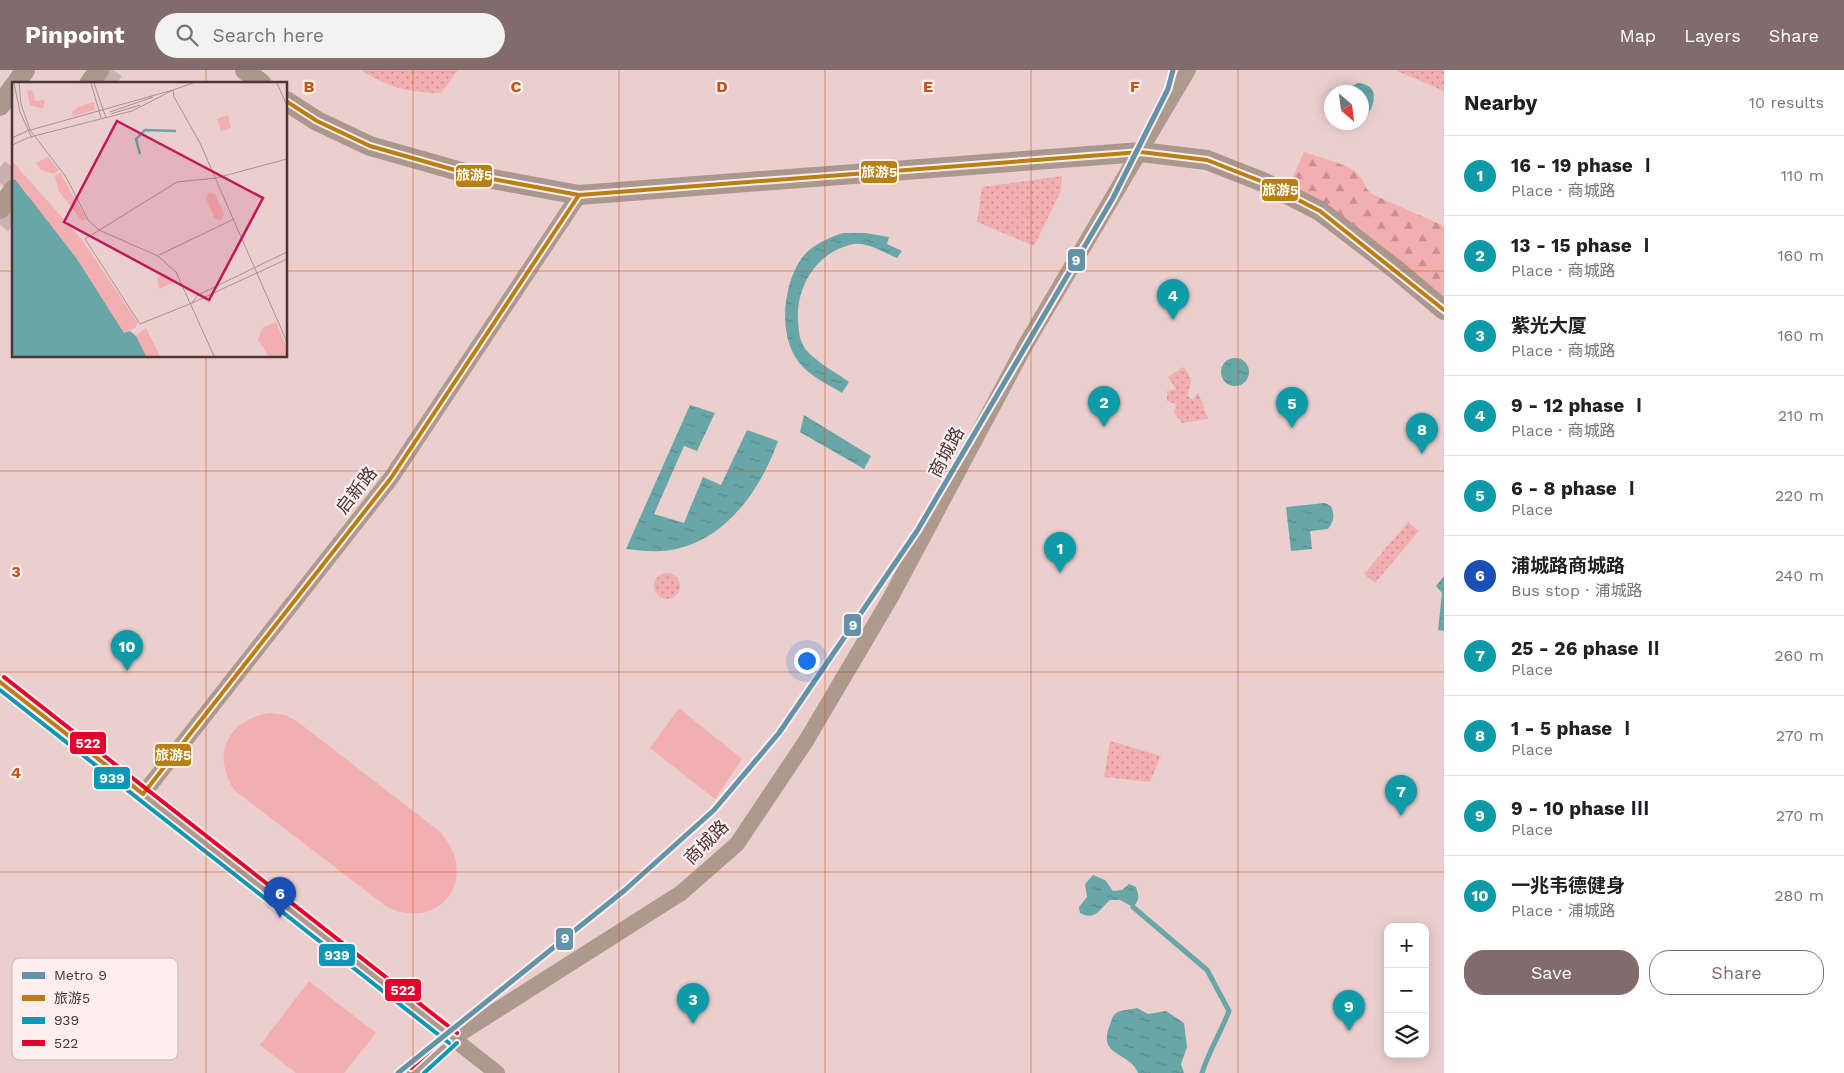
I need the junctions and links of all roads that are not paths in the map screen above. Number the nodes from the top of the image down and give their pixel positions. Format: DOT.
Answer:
graph roads {
  1 [pos="25,70"];
  2 [pos="99,70"];
  3 [pos="245,70"];
  4 [pos="1188,70"];
  5 [pos="17,82"];
  6 [pos="90,82"];
  7 [pos="260,82"];
  8 [pos="12,89"];
  9 [pos="288,103"];
  10 [pos="0,106"];
  11 [pos="1141,152"];
  12 [pos="12,192"];
  13 [pos="579,195"];
  14 [pos="0,208"];
  15 [pos="1444,310"];
  16 [pos="0,682"];
  17 [pos="143,794"];
  18 [pos="453,1038"];
  19 [pos="414,1073"];
  20 [pos="497,1073"];
  1 -- 5 [label="main road"];
  2 -- 6 [label="main road"];
  3 -- 7 [label="main road"];
  4 -- 11 [label="street, 商城路"];
  8 -- 10 [label="main road"];
  9 -- 13 [label="main road"];
  11 -- 13 [label="main road"];
  11 -- 15 [label="main road"];
  11 -- 18 [label="street, 商城路"];
  12 -- 14 [label="main road"];
  13 -- 17 [label="street, 启新路"];
  16 -- 17 [label="street"];
  17 -- 18 [label="street"];
  18 -- 19 [label="street, 商城路"];
  18 -- 20 [label="street"];
}
